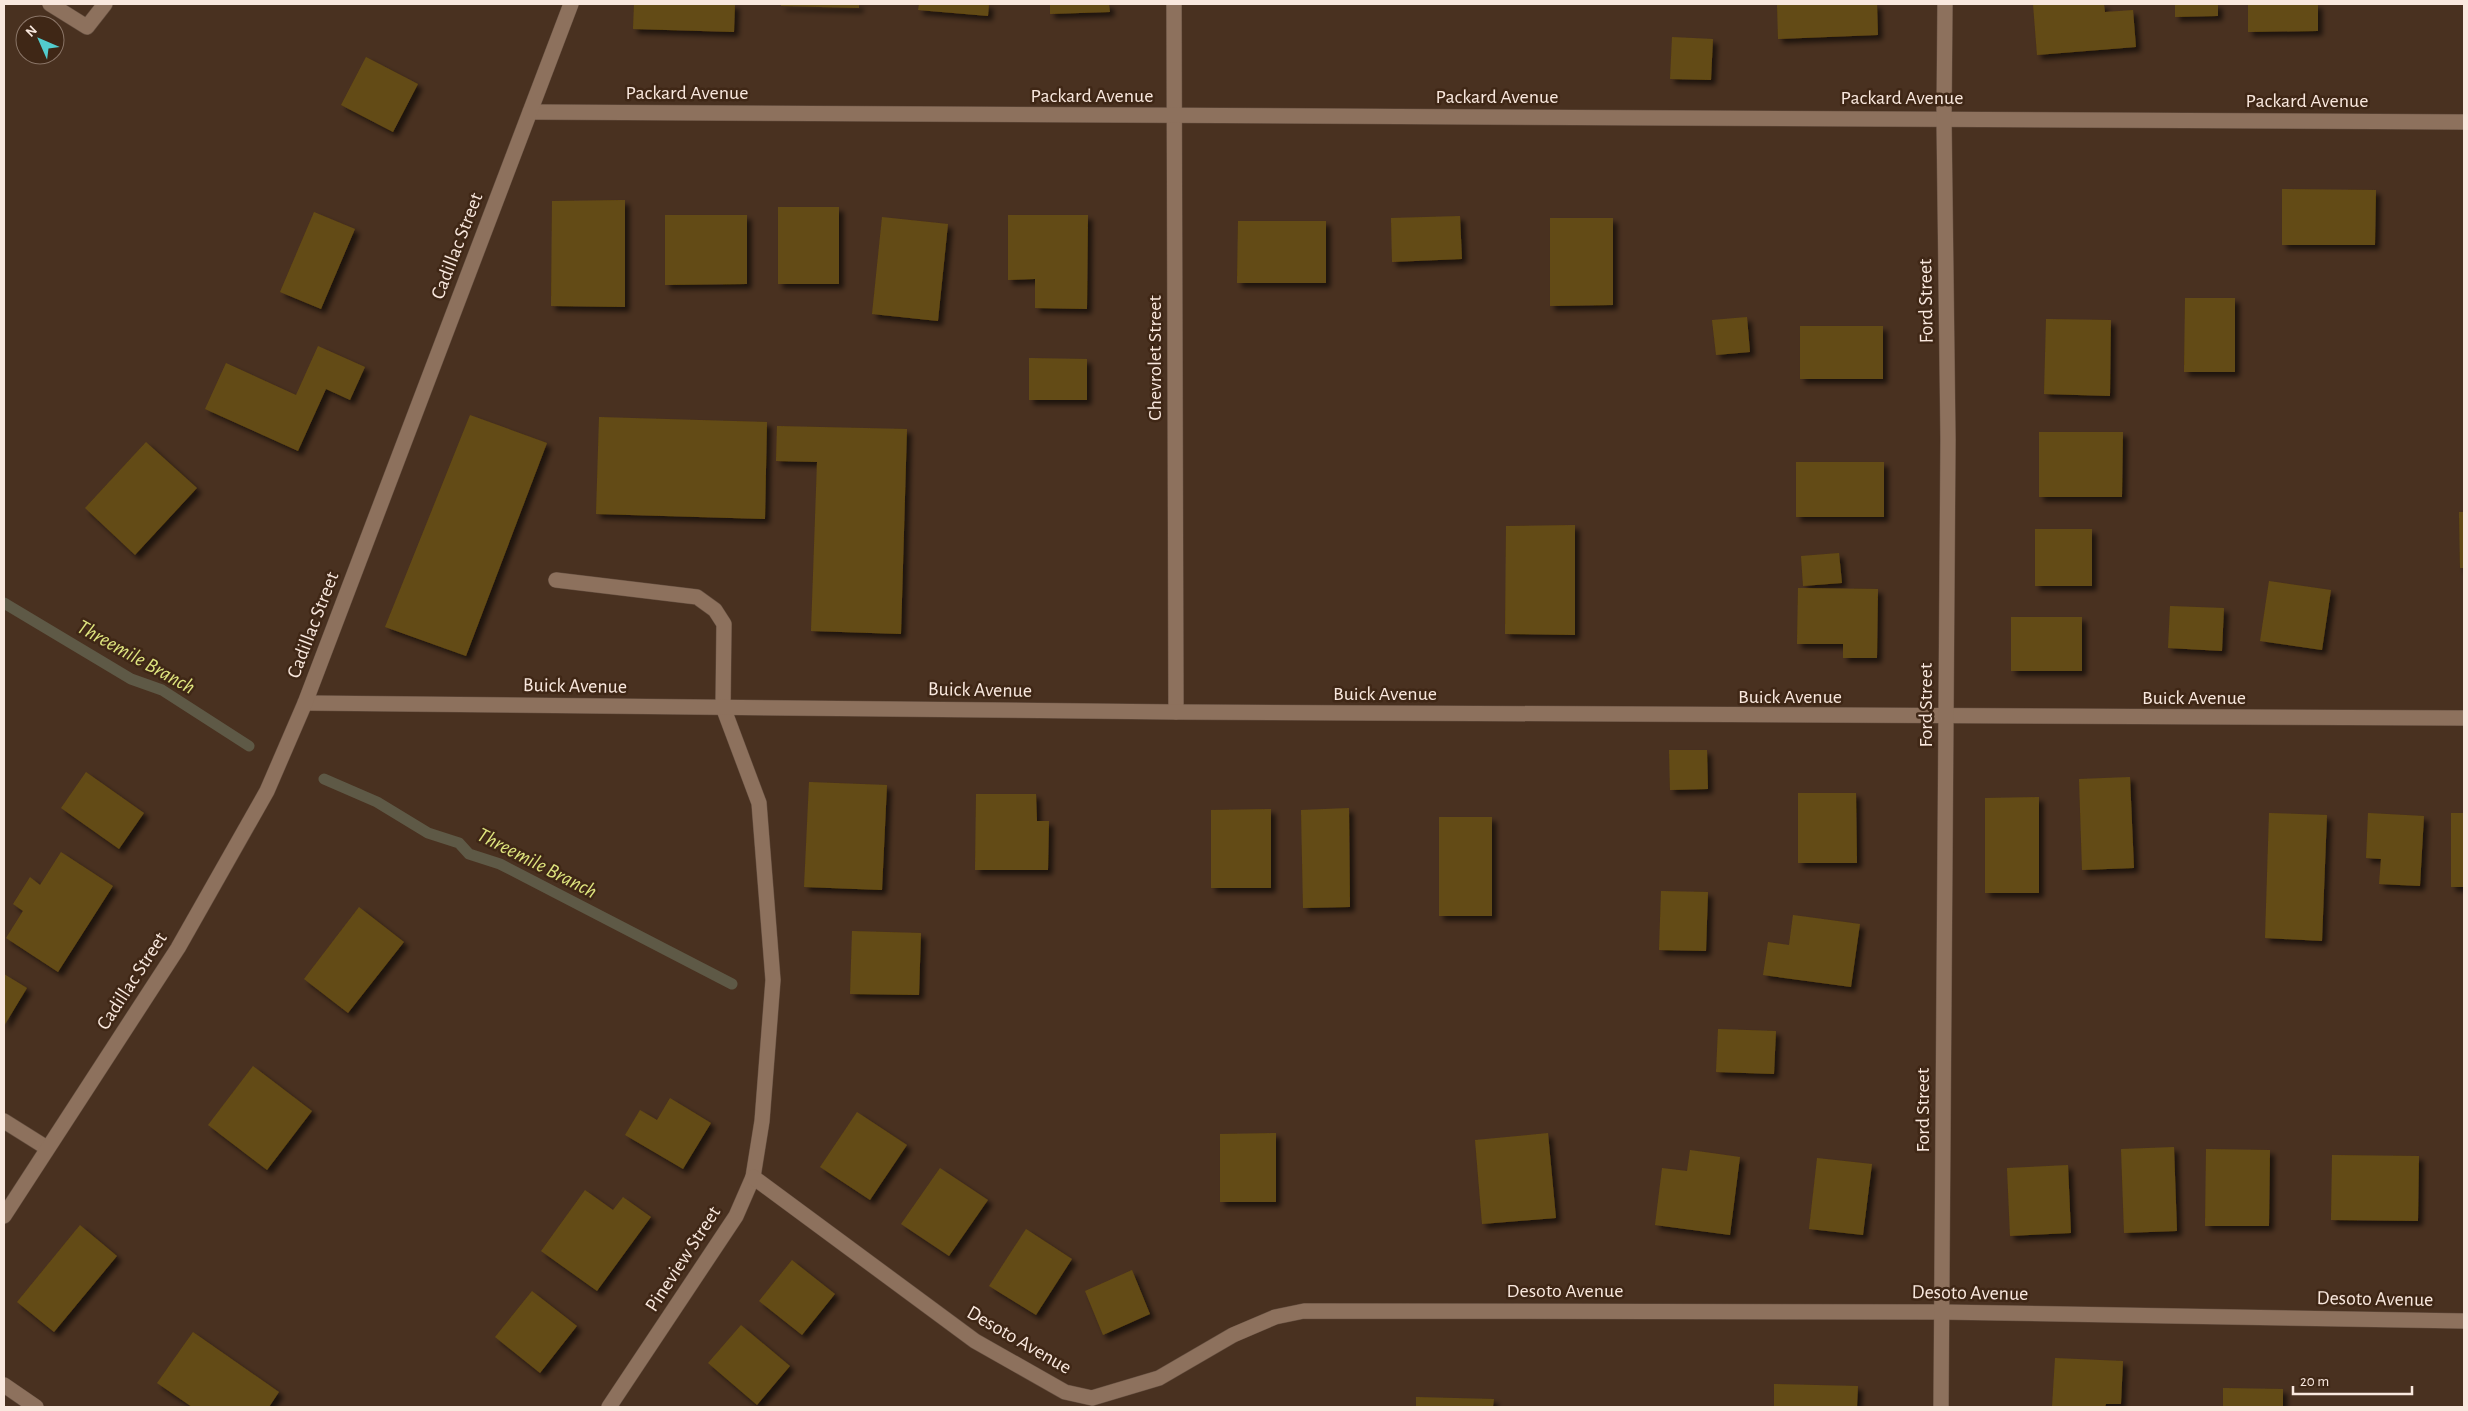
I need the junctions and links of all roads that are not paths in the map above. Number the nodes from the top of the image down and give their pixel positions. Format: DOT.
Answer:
graph roads {
  1 [pos="50,4"];
  2 [pos="105,4"];
  3 [pos="571,4"];
  4 [pos="1174,4"];
  5 [pos="1945,4"];
  6 [pos="530,112"];
  7 [pos="1174,116"];
  8 [pos="1944,118"];
  9 [pos="2464,122"];
  10 [pos="556,580"];
  11 [pos="305,703"];
  12 [pos="723,707"];
  13 [pos="1176,712"];
  14 [pos="1946,718"];
  15 [pos="2464,718"];
  16 [pos="4,1121"];
  17 [pos="47,1148"];
  18 [pos="752,1177"];
  19 [pos="4,1216"];
  20 [pos="1941,1312"];
  21 [pos="2464,1321"];
  22 [pos="4,1385"];
  23 [pos="36,1407"];
  24 [pos="609,1407"];
  25 [pos="1941,1407"];
  1 -- 2 [label="street"];
  3 -- 6 [label="street, Cadillac Street"];
  4 -- 7 [label="street, Chevrolet Street"];
  5 -- 8 [label="street, Ford Street"];
  6 -- 7 [label="street, Packard Avenue"];
  6 -- 11 [label="street, Cadillac Street"];
  7 -- 8 [label="street, Packard Avenue"];
  7 -- 13 [label="street, Chevrolet Street"];
  8 -- 9 [label="street, Packard Avenue"];
  8 -- 14 [label="street, Ford Street"];
  10 -- 12 [label="street"];
  11 -- 12 [label="street, Buick Avenue"];
  11 -- 17 [label="street, Cadillac Street"];
  12 -- 13 [label="street, Buick Avenue"];
  12 -- 18 [label="street, Pineview Street"];
  13 -- 14 [label="street, Buick Avenue"];
  14 -- 15 [label="street, Buick Avenue"];
  14 -- 20 [label="street, Ford Street"];
  16 -- 17 [label="street"];
  17 -- 19 [label="street, Cadillac Street"];
  18 -- 20 [label="street, Desoto Avenue"];
  18 -- 24 [label="street, Pineview Street"];
  20 -- 21 [label="street, Desoto Avenue"];
  20 -- 25 [label="street, Ford Street"];
  22 -- 23 [label="street"];
}
